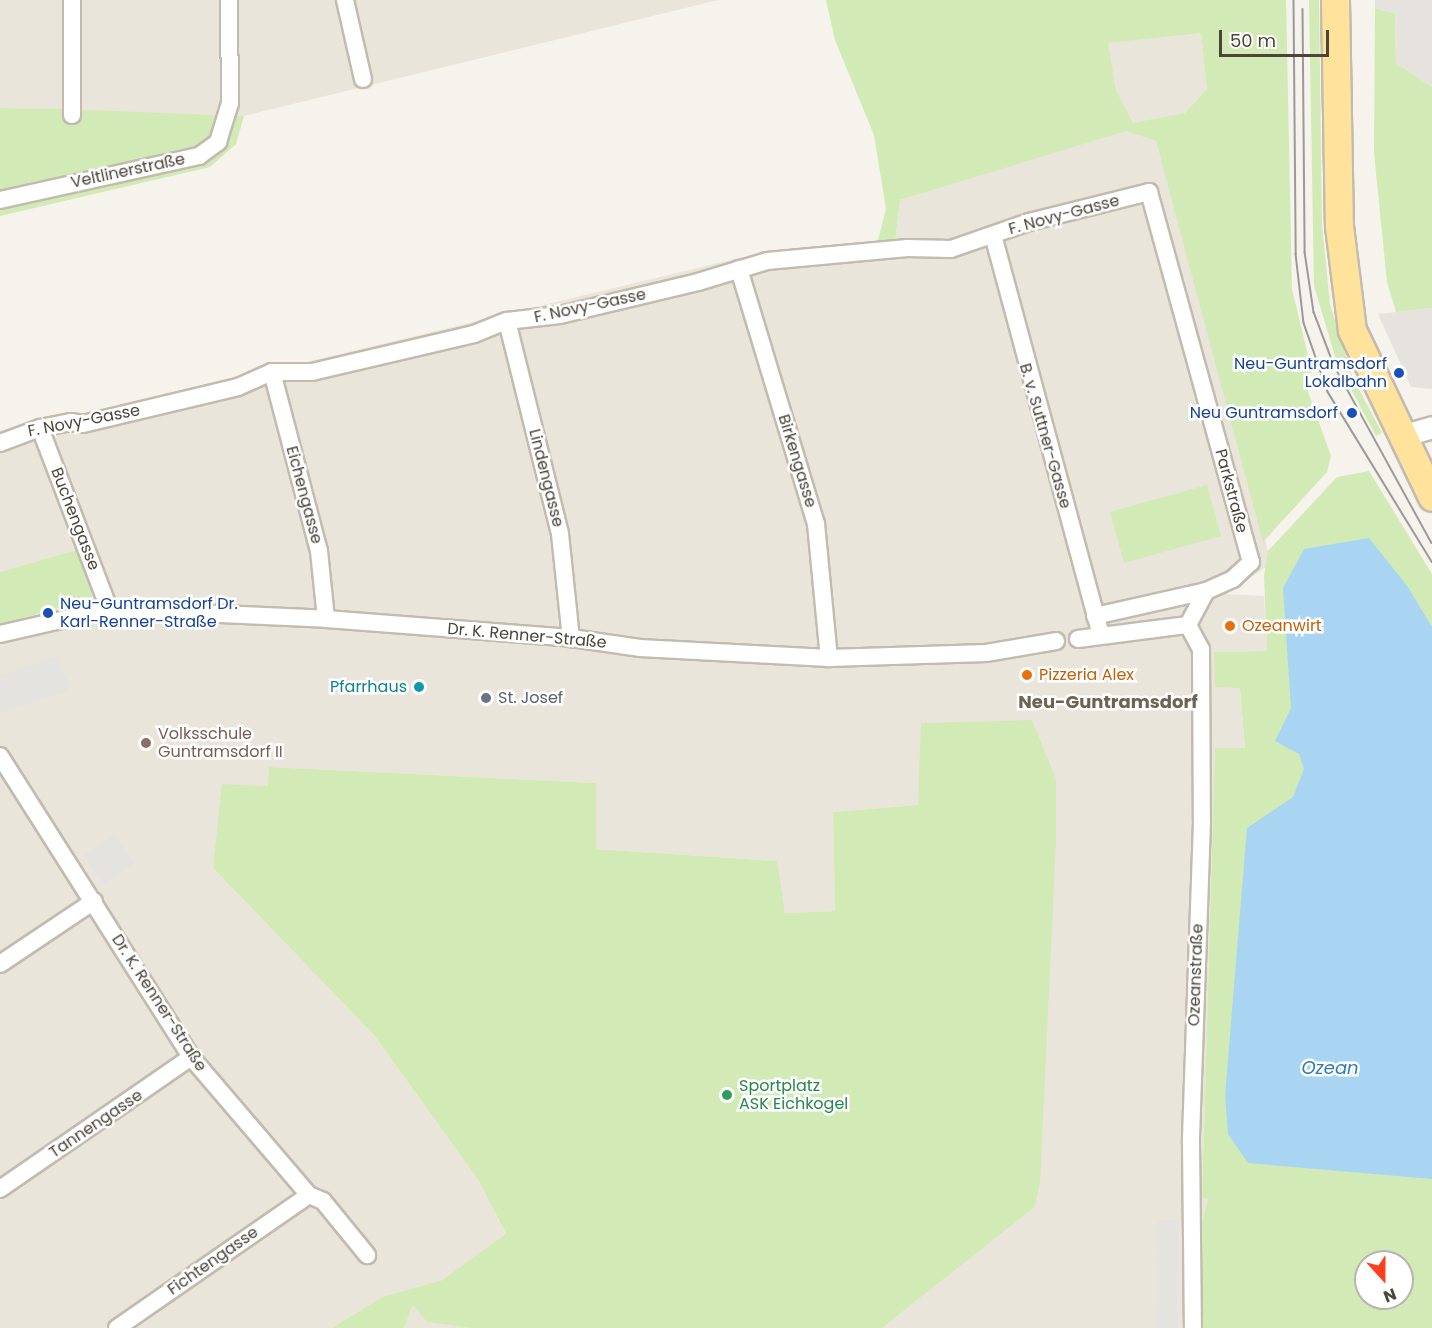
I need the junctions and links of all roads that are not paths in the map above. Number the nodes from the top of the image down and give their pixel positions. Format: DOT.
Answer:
graph roads {
  1 [pos="72,0"];
  2 [pos="229,0"];
  3 [pos="345,0"];
  4 [pos="1335,0"];
  5 [pos="363,79"];
  6 [pos="72,115"];
  7 [pos="1149,192"];
  8 [pos="0,200"];
  9 [pos="993,234"];
  10 [pos="739,269"];
  11 [pos="507,321"];
  12 [pos="272,372"];
  13 [pos="1432,427"];
  14 [pos="40,428"];
  15 [pos="1401,436"];
  16 [pos="0,443"];
  17 [pos="1432,497"];
  18 [pos="1206,591"];
  19 [pos="110,609"];
  20 [pos="1095,616"];
  21 [pos="326,619"];
  22 [pos="1188,625"];
  23 [pos="0,634"];
  24 [pos="1101,636"];
  25 [pos="571,638"];
  26 [pos="1078,639"];
  27 [pos="1056,641"];
  28 [pos="829,658"];
  29 [pos="0,756"];
  30 [pos="94,901"];
  31 [pos="0,964"];
  32 [pos="191,1057"];
  33 [pos="0,1189"];
  34 [pos="309,1195"];
  35 [pos="368,1255"];
  36 [pos="117,1328"];
  37 [pos="1193,1328"];
  1 -- 6 [label="street"];
  2 -- 8 [label="street, Veltlinerstraße"];
  3 -- 5 [label="street"];
  4 -- 15 [label="main road"];
  7 -- 9 [label="street, F. Novy-Gasse"];
  7 -- 18 [label="street, Parkstraße"];
  9 -- 10 [label="street, F. Novy-Gasse"];
  9 -- 20 [label="street, B. v. Suttner-Gasse"];
  10 -- 11 [label="street, F. Novy-Gasse"];
  10 -- 28 [label="street, Birkengasse"];
  11 -- 12 [label="street, F. Novy-Gasse"];
  11 -- 25 [label="street, Lindengasse"];
  12 -- 14 [label="street, F. Novy-Gasse"];
  12 -- 21 [label="street, Eichengasse"];
  13 -- 15 [label="street"];
  14 -- 16 [label="street, F. Novy-Gasse"];
  14 -- 19 [label="street, Buchengasse"];
  15 -- 17 [label="main road"];
  18 -- 20 [label="street"];
  18 -- 22 [label="street"];
  19 -- 21 [label="street, Dr. K. Renner-Straße"];
  19 -- 23 [label="street, Dr. K. Renner-Straße"];
  20 -- 24 [label="street, B. v. Suttner-Gasse"];
  21 -- 25 [label="street, Dr. K. Renner-Straße"];
  22 -- 24 [label="street"];
  22 -- 37 [label="street, Ozeanstraße"];
  24 -- 26 [label="street"];
  25 -- 28 [label="street, Dr. K. Renner-Straße"];
  27 -- 28 [label="street, Dr. K. Renner-Straße"];
  29 -- 30 [label="street, Dr. K. Renner-Straße"];
  30 -- 31 [label="street"];
  30 -- 32 [label="street, Dr. K. Renner-Straße"];
  32 -- 33 [label="street, Tannengasse"];
  32 -- 34 [label="street, Dr. K. Renner-Straße"];
  34 -- 35 [label="street, Dr. K. Renner-Straße"];
  34 -- 36 [label="street, Fichtengasse"];
}
